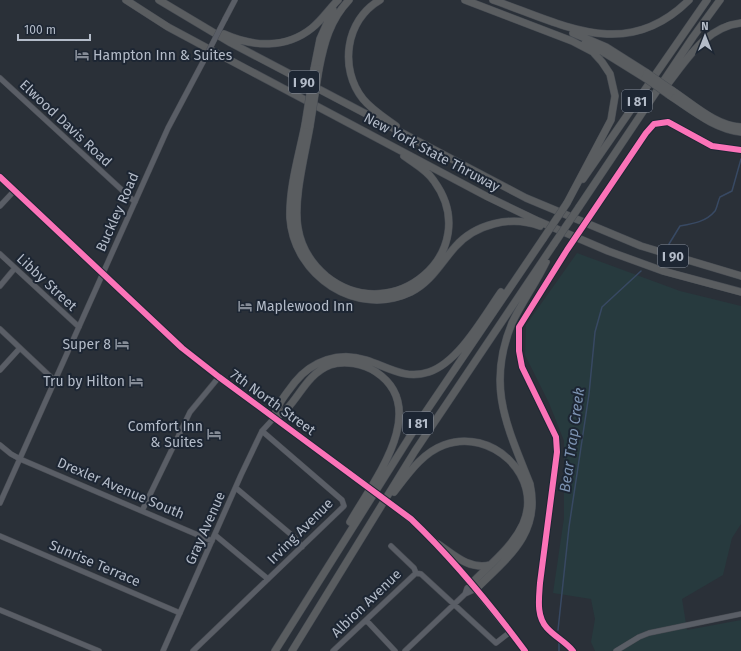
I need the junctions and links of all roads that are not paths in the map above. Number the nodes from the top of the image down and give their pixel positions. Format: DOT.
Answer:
graph roads {
  1 [pos="126,0"];
  2 [pos="159,0"];
  3 [pos="235,0"];
  4 [pos="339,0"];
  5 [pos="349,0"];
  6 [pos="380,0"];
  7 [pos="459,0"];
  8 [pos="465,0"];
  9 [pos="493,0"];
  10 [pos="688,0"];
  11 [pos="707,0"];
  12 [pos="720,0"];
  13 [pos="475,4"];
  14 [pos="188,18"];
  15 [pos="546,19"];
  16 [pos="741,23"];
  17 [pos="543,30"];
  18 [pos="317,69"];
  19 [pos="646,76"];
  20 [pos="0,78"];
  21 [pos="671,93"];
  22 [pos="634,124"];
  23 [pos="307,126"];
  24 [pos="741,127"];
  25 [pos="741,132"];
  26 [pos="383,141"];
  27 [pos="421,144"];
  28 [pos="0,177"];
  29 [pos="14,191"];
  30 [pos="135,202"];
  31 [pos="567,203"];
  32 [pos="0,206"];
  33 [pos="554,244"];
  34 [pos="608,251"];
  35 [pos="0,254"];
  36 [pos="532,254"];
  37 [pos="15,268"];
  38 [pos="102,274"];
  39 [pos="741,276"];
  40 [pos="0,286"];
  41 [pos="741,292"];
  42 [pos="78,327"];
  43 [pos="0,329"];
  44 [pos="20,348"];
  45 [pos="0,370"];
  46 [pos="219,377"];
  47 [pos="55,381"];
  48 [pos="274,418"];
  49 [pos="262,431"];
  50 [pos="0,445"];
  51 [pos="20,459"];
  52 [pos="236,488"];
  53 [pos="0,503"];
  54 [pos="142,511"];
  55 [pos="372,518"];
  56 [pos="0,536"];
  57 [pos="214,538"];
  58 [pos="438,544"];
  59 [pos="302,546"];
  60 [pos="391,546"];
  61 [pos="490,564"];
  62 [pos="416,573"];
  63 [pos="268,579"];
  64 [pos="474,587"];
  65 [pos="309,595"];
  66 [pos="453,605"];
  67 [pos="0,610"];
  68 [pos="180,613"];
  69 [pos="741,614"];
  70 [pos="366,620"];
  71 [pos="510,632"];
  72 [pos="98,651"];
  73 [pos="163,651"];
  74 [pos="194,651"];
  75 [pos="274,651"];
  76 [pos="292,651"];
  77 [pos="333,651"];
  78 [pos="395,651"];
  79 [pos="405,651"];
  80 [pos="525,651"];
  81 [pos="616,651"];
  1 -- 26 [label="highway, New York State Thruway / I 90"];
  2 -- 14 [label="highway, New York State Thruway / I 90"];
  3 -- 30 [label="street, Buckley Road, bridge"];
  4 -- 14 [label="highway"];
  4 -- 18 [label="highway"];
  5 -- 18 [label="highway"];
  6 -- 27 [label="highway"];
  7 -- 13 [label="highway"];
  8 -- 13 [label="highway"];
  9 -- 15 [label="highway"];
  10 -- 15 [label="highway"];
  11 -- 31 [label="highway, I 81"];
  12 -- 22 [label="highway, I 81"];
  13 -- 17 [label="highway"];
  14 -- 27 [label="highway, New York State Thruway / I 90"];
  15 -- 19 [label="highway"];
  16 -- 22 [label="highway"];
  17 -- 19 [label="highway"];
  17 -- 31 [label="highway"];
  18 -- 23 [label="highway, bridge"];
  19 -- 21 [label="highway, bridge"];
  20 -- 30 [label="street, Elwood Davis Road"];
  21 -- 24 [label="highway"];
  21 -- 25 [label="highway"];
  22 -- 33 [label="highway, I 81, bridge"];
  23 -- 26 [label="highway"];
  23 -- 34 [label="highway"];
  26 -- 34 [label="highway, New York State Thruway / I 90"];
  27 -- 39 [label="highway, New York State Thruway / I 90"];
  28 -- 29 [label="street, 7th North Street"];
  29 -- 32 [label="street"];
  29 -- 38 [label="street, 7th North Street"];
  30 -- 38 [label="street, Buckley Road"];
  31 -- 36 [label="highway, I 81, bridge"];
  33 -- 55 [label="highway, I 81"];
  33 -- 64 [label="highway"];
  34 -- 41 [label="highway, New York State Thruway / I 90"];
  35 -- 37 [label="street, Libby Street"];
  36 -- 48 [label="highway"];
  36 -- 65 [label="highway, I 81"];
  37 -- 40 [label="street"];
  37 -- 42 [label="street, Libby Street"];
  38 -- 42 [label="street, Buckley Road"];
  38 -- 46 [label="street, 7th North Street"];
  42 -- 47 [label="street, Buckley Road"];
  43 -- 44 [label="street"];
  44 -- 45 [label="street"];
  44 -- 47 [label="street"];
  46 -- 48 [label="street, 7th North Street"];
  46 -- 54 [label="street"];
  47 -- 51 [label="street, Buckley Road"];
  48 -- 49 [label="street, Gray Avenue"];
  48 -- 58 [label="street, 7th North Street, bridge"];
  48 -- 65 [label="highway"];
  49 -- 52 [label="street, Gray Avenue"];
  49 -- 59 [label="street, Irving Avenue"];
  50 -- 51 [label="street, Drexler Avenue South"];
  51 -- 53 [label="street, Buckley Road"];
  51 -- 54 [label="street, Drexler Avenue South"];
  52 -- 57 [label="street, Gray Avenue"];
  52 -- 59 [label="street"];
  54 -- 57 [label="street, Drexler Avenue South"];
  55 -- 61 [label="highway"];
  55 -- 76 [label="highway, I 81"];
  56 -- 68 [label="street, Sunrise Terrace"];
  57 -- 63 [label="street, Drexler Avenue South"];
  57 -- 68 [label="street, Gray Avenue"];
  58 -- 61 [label="highway"];
  58 -- 64 [label="street, 7th North Street"];
  59 -- 63 [label="street, Irving Avenue"];
  60 -- 62 [label="street"];
  61 -- 64 [label="highway"];
  62 -- 66 [label="street"];
  62 -- 70 [label="street, Albion Avenue"];
  63 -- 74 [label="street, Irving Avenue"];
  64 -- 66 [label="street"];
  64 -- 71 [label="street, 7th North Street"];
  65 -- 75 [label="highway, I 81"];
  66 -- 71 [label="street"];
  66 -- 79 [label="street"];
  67 -- 72 [label="street"];
  68 -- 73 [label="street, Gray Avenue"];
  69 -- 81 [label="street"];
  70 -- 77 [label="street, Albion Avenue"];
  70 -- 78 [label="street"];
  71 -- 80 [label="street, 7th North Street"];
}
